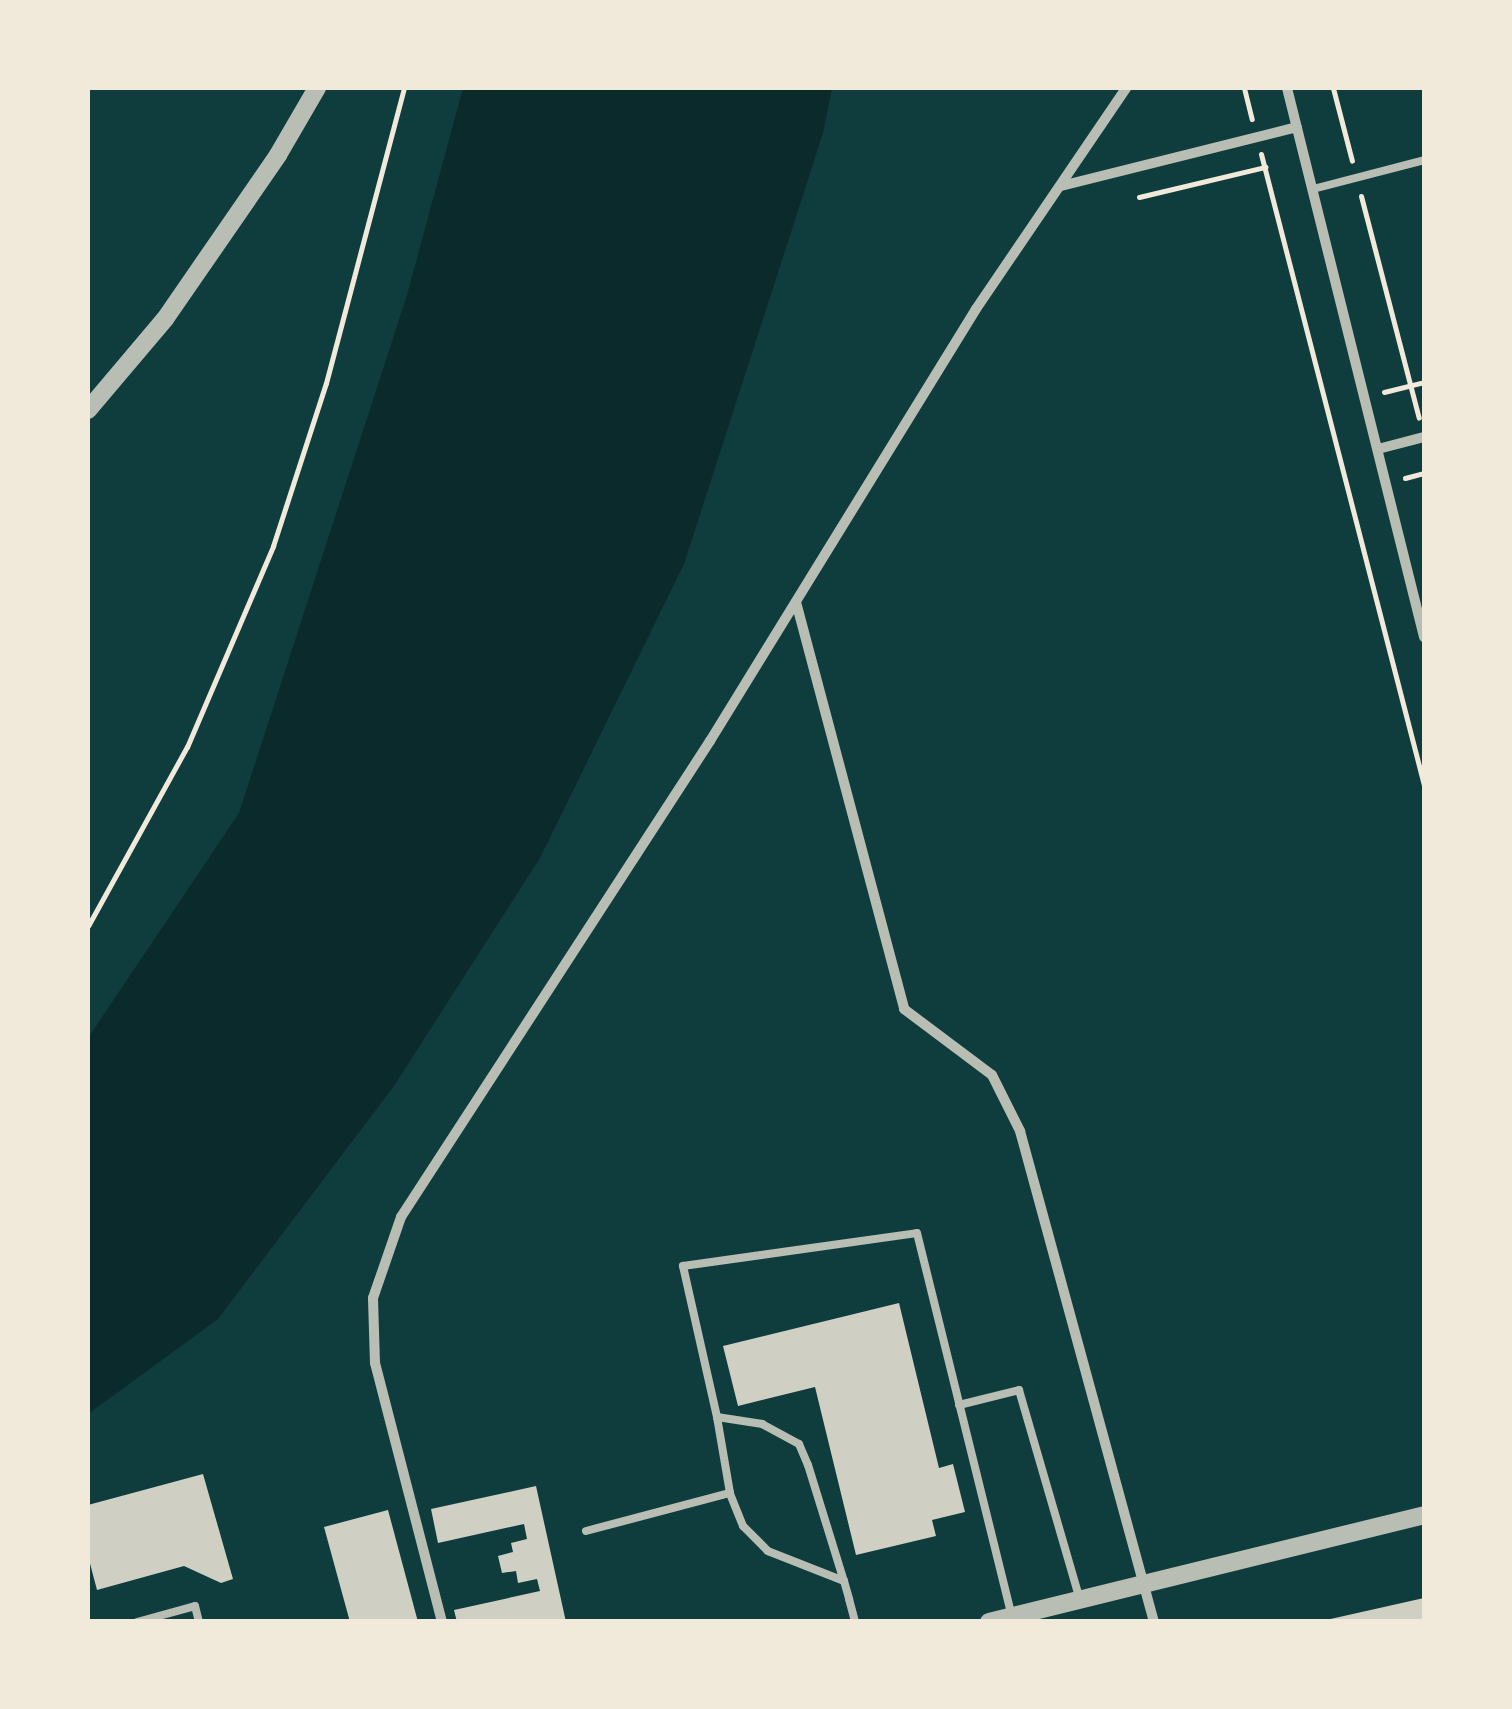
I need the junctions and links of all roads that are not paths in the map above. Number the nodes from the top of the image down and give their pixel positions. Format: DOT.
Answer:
graph roads {
  1 [pos="318,88"];
  2 [pos="1126,88"];
  3 [pos="1288,88"];
  4 [pos="1297,127"];
  5 [pos="1424,160"];
  6 [pos="1060,186"];
  7 [pos="1313,189"];
  8 [pos="88,410"];
  9 [pos="1424,437"];
  10 [pos="1378,448"];
  11 [pos="796,602"];
  12 [pos="1424,637"];
  13 [pos="959,1404"];
  14 [pos="717,1416"];
  15 [pos="730,1494"];
  16 [pos="1424,1516"];
  17 [pos="586,1532"];
  18 [pos="844,1580"];
  19 [pos="1145,1585"];
  20 [pos="1080,1600"];
  21 [pos="1012,1616"];
  22 [pos="137,1622"];
  23 [pos="199,1622"];
  24 [pos="442,1622"];
  25 [pos="855,1622"];
  26 [pos="989,1622"];
  27 [pos="1154,1622"];
  1 -- 8 [label="street"];
  2 -- 6 [label="street"];
  3 -- 4 [label="street"];
  4 -- 6 [label="street"];
  4 -- 7 [label="street"];
  5 -- 7 [label="lane"];
  6 -- 11 [label="street"];
  7 -- 10 [label="street"];
  9 -- 10 [label="street"];
  10 -- 12 [label="street"];
  11 -- 19 [label="street"];
  11 -- 24 [label="street"];
  13 -- 14 [label="lane"];
  13 -- 20 [label="lane"];
  13 -- 21 [label="lane"];
  14 -- 15 [label="lane"];
  14 -- 18 [label="lane"];
  15 -- 17 [label="lane"];
  15 -- 18 [label="lane"];
  16 -- 19 [label="street"];
  18 -- 25 [label="lane"];
  19 -- 20 [label="street"];
  19 -- 27 [label="street"];
  20 -- 21 [label="street"];
  21 -- 26 [label="street"];
  22 -- 23 [label="lane"];
}
